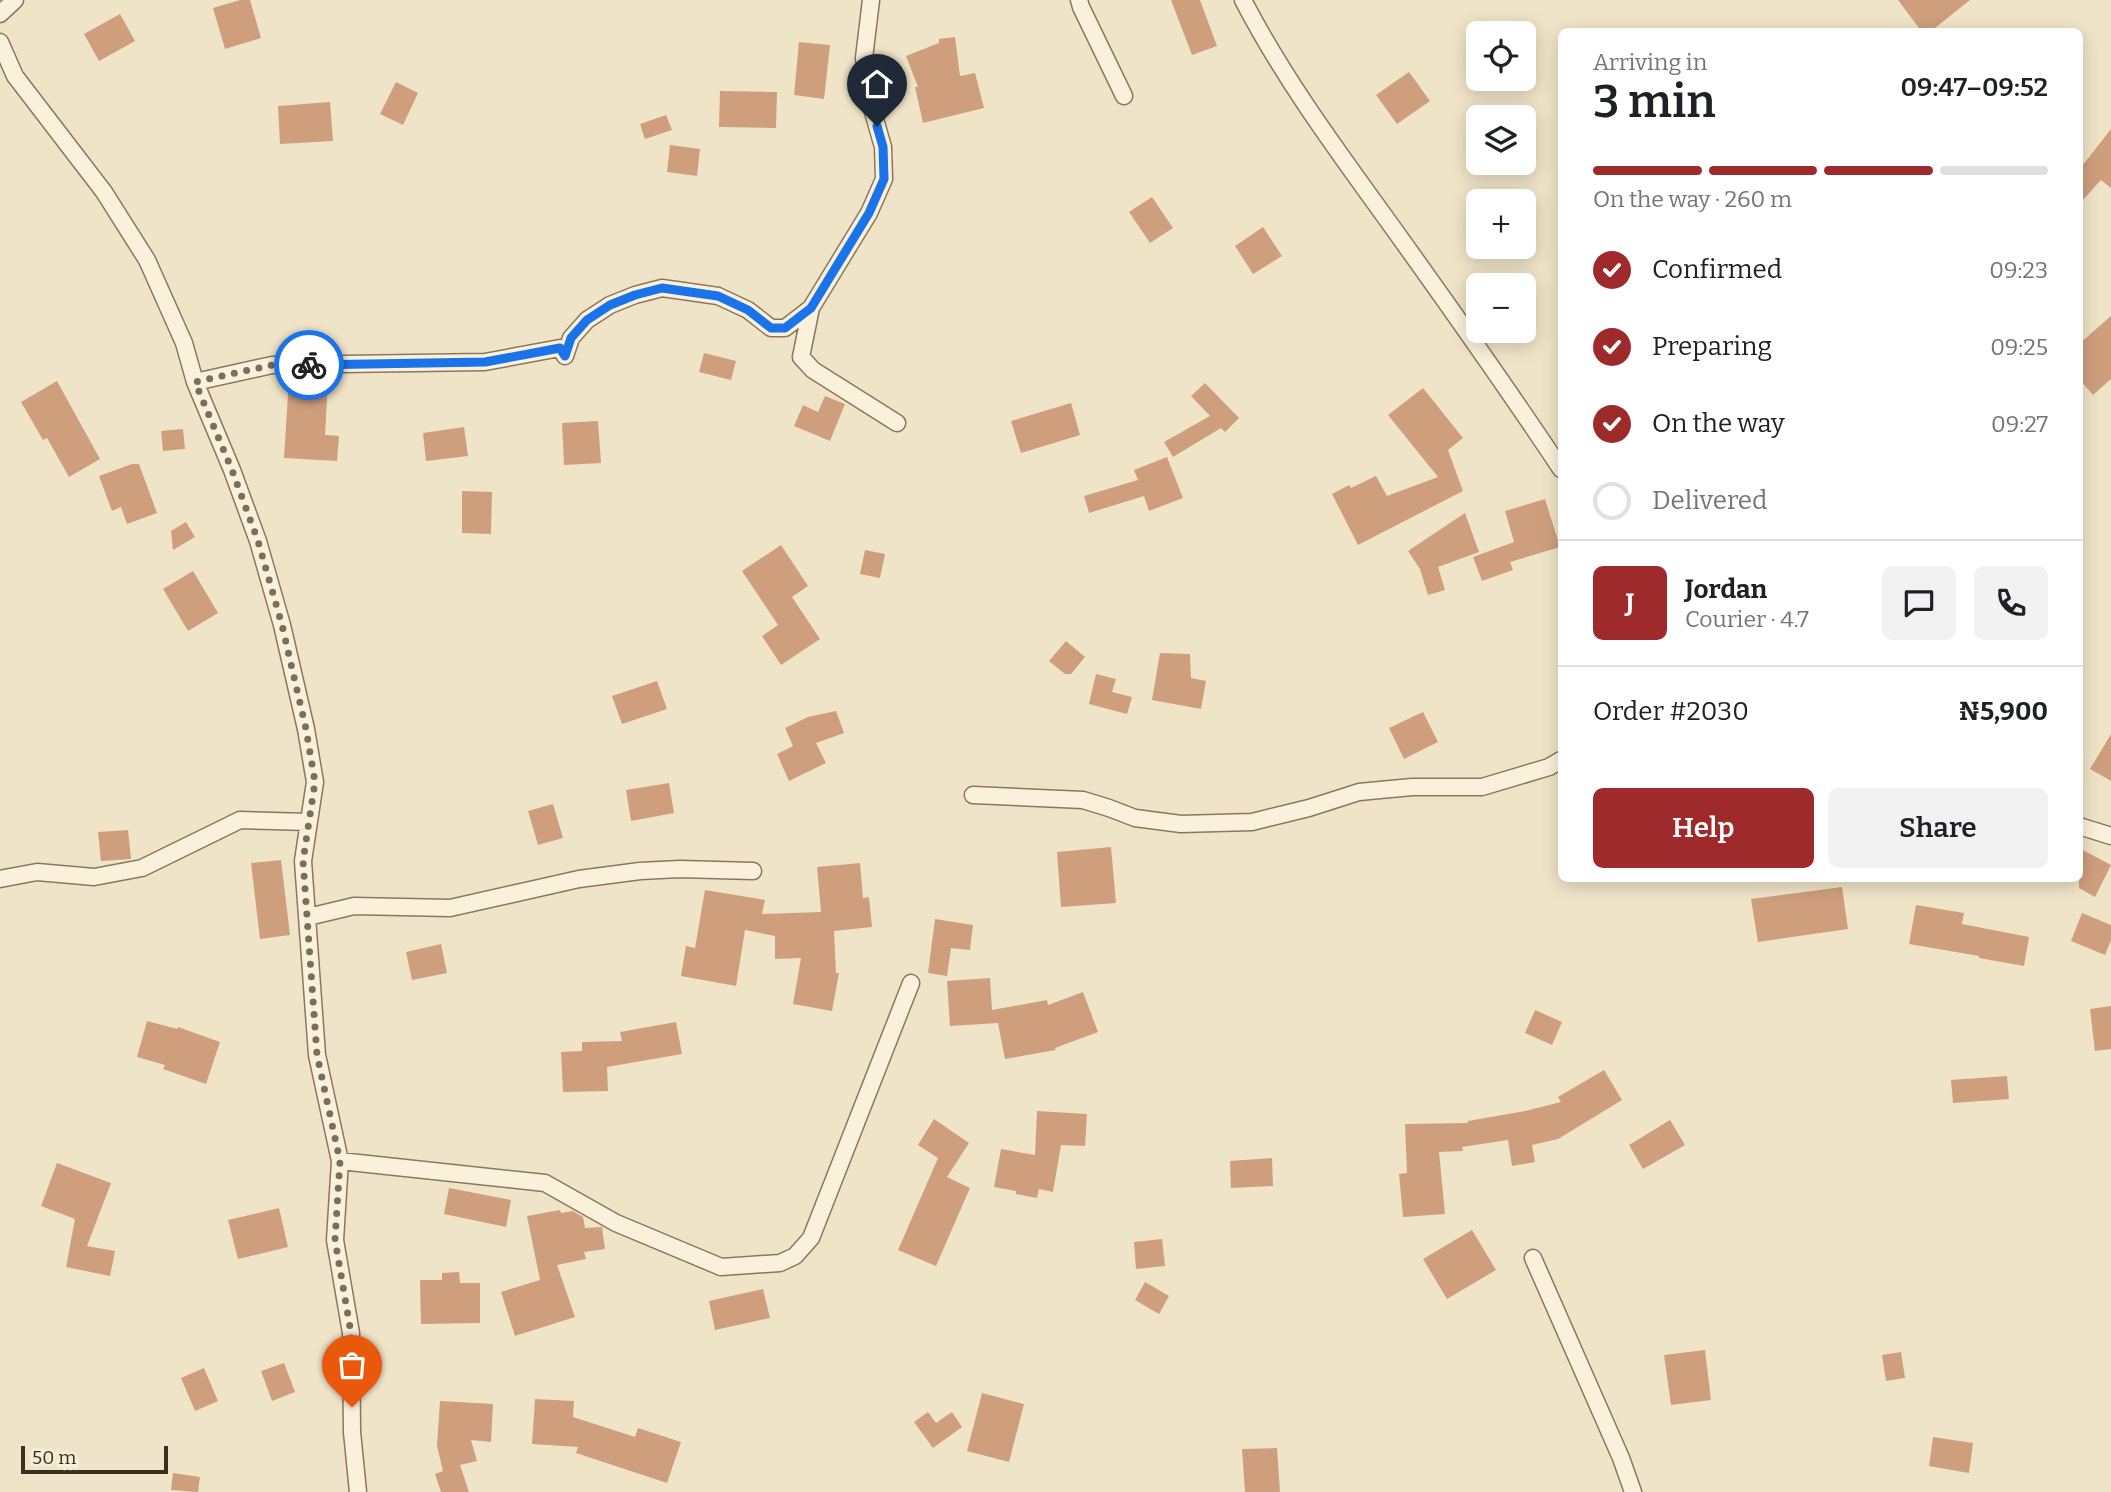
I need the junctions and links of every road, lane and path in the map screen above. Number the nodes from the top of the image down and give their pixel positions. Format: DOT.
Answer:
graph roads {
  1 [pos="15,0"];
  2 [pos="871,0"];
  3 [pos="1079,0"];
  4 [pos="1243,0"];
  5 [pos="0,14"];
  6 [pos="0,42"];
  7 [pos="1124,96"];
  8 [pos="811,308"];
  9 [pos="195,382"];
  10 [pos="897,423"];
  11 [pos="1558,465"];
  12 [pos="1558,762"];
  13 [pos="973,795"];
  14 [pos="309,822"];
  15 [pos="2083,826"];
  16 [pos="2111,836"];
  17 [pos="753,871"];
  18 [pos="0,879"];
  19 [pos="308,917"];
  20 [pos="911,983"];
  21 [pos="340,1161"];
  22 [pos="1532,1258"];
  23 [pos="358,1492"];
  24 [pos="1633,1492"];
  1 -- 5 [label="street"];
  2 -- 8 [label="street"];
  3 -- 7 [label="street"];
  4 -- 11 [label="street"];
  6 -- 9 [label="street"];
  8 -- 9 [label="street"];
  8 -- 10 [label="street"];
  9 -- 14 [label="street"];
  12 -- 13 [label="street"];
  14 -- 18 [label="street"];
  14 -- 19 [label="street"];
  15 -- 16 [label="street"];
  17 -- 19 [label="street"];
  19 -- 21 [label="street"];
  20 -- 21 [label="street"];
  21 -- 23 [label="street"];
  22 -- 24 [label="street"];
}
